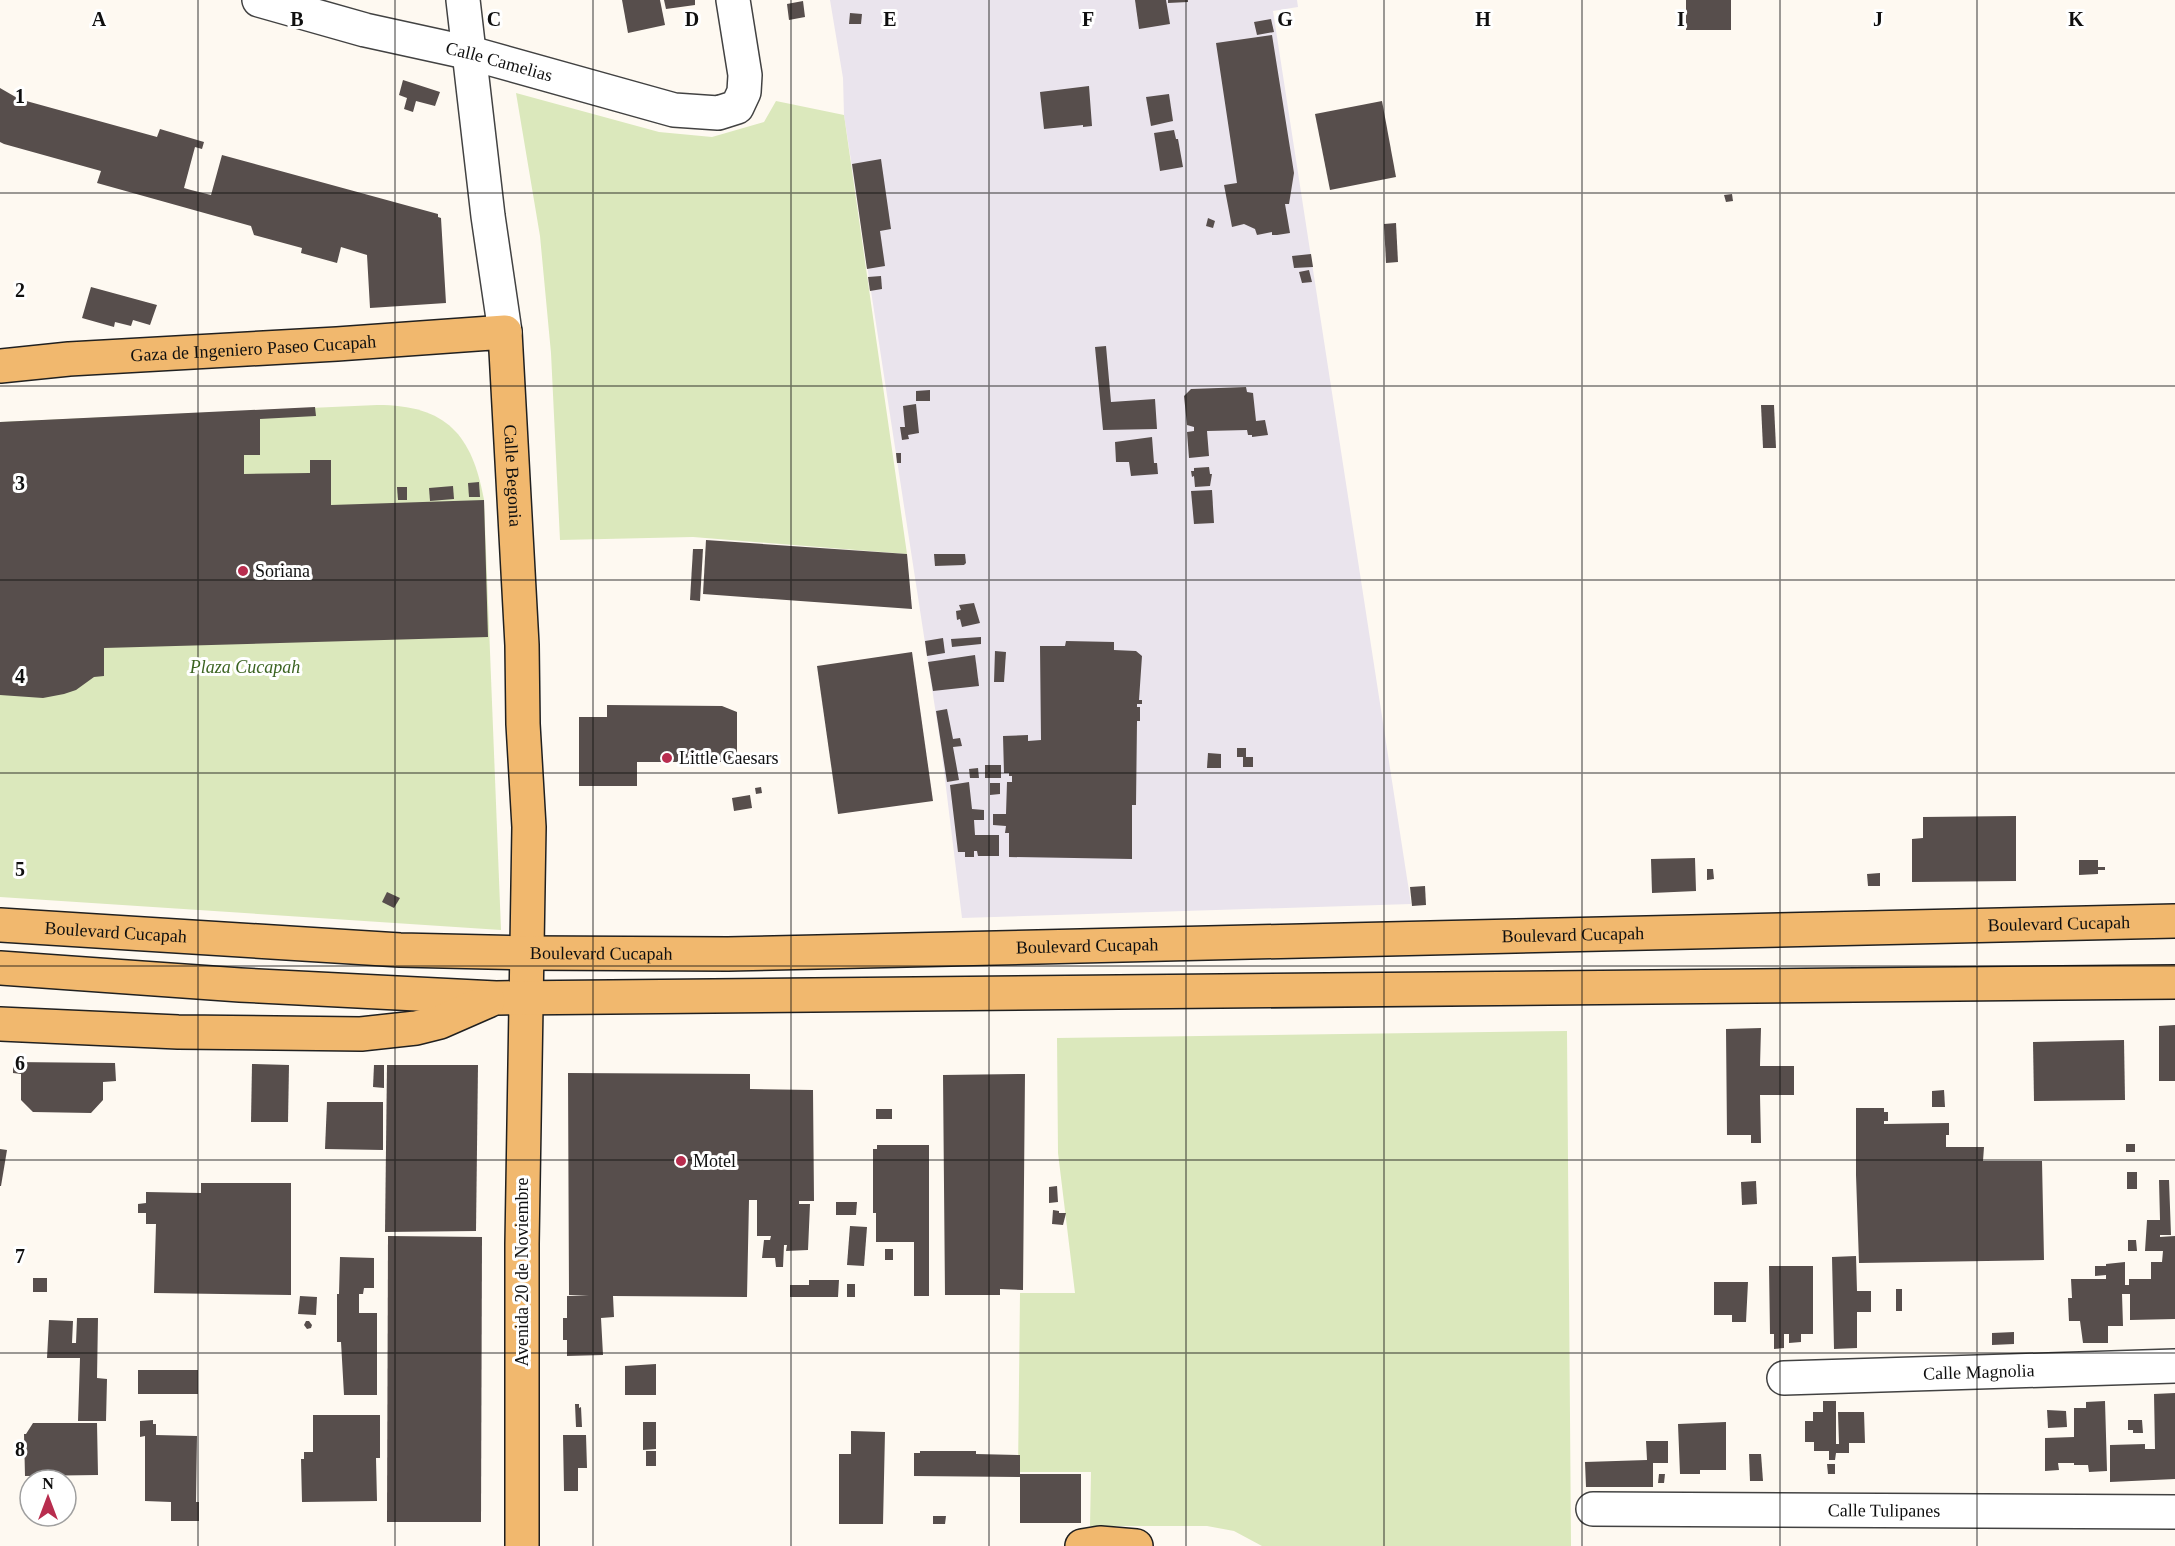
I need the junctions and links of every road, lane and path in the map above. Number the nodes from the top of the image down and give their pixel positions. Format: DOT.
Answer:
graph roads {
  1 [pos="259,0"];
  2 [pos="463,0"];
  3 [pos="733,0"];
  4 [pos="470,53"];
  5 [pos="505,332"];
  6 [pos="0,366"];
  7 [pos="2175,921"];
  8 [pos="0,925"];
  9 [pos="526,953"];
  10 [pos="0,968"];
  11 [pos="2175,982"];
  12 [pos="511,998"];
  13 [pos="0,1024"];
  14 [pos="2175,1366"];
  15 [pos="1784,1378"];
  16 [pos="1593,1509"];
  17 [pos="2175,1512"];
  18 [pos="1094,1545"];
  19 [pos="522,1546"];
  20 [pos="1136,1546"];
  1 -- 4 [label="street, Calle Camelias"];
  2 -- 4 [label="street, Calle Begonia"];
  3 -- 4 [label="street, Calle Camelias"];
  4 -- 5 [label="street, Calle Begonia"];
  5 -- 6 [label="main road, Gaza de Ingeniero Paseo Cucapah"];
  5 -- 9 [label="main road, Calle Begonia"];
  7 -- 9 [label="main road, Boulevard Cucapah"];
  8 -- 9 [label="main road, Boulevard Cucapah"];
  9 -- 12 [label="main road, Calle Begonia"];
  10 -- 12 [label="main road"];
  11 -- 12 [label="main road"];
  12 -- 13 [label="main road"];
  12 -- 19 [label="main road, Avenida 20 de Noviembre"];
  14 -- 15 [label="street, Calle Magnolia"];
  16 -- 17 [label="street, Calle Tulipanes"];
  18 -- 20 [label="main road"];
}
